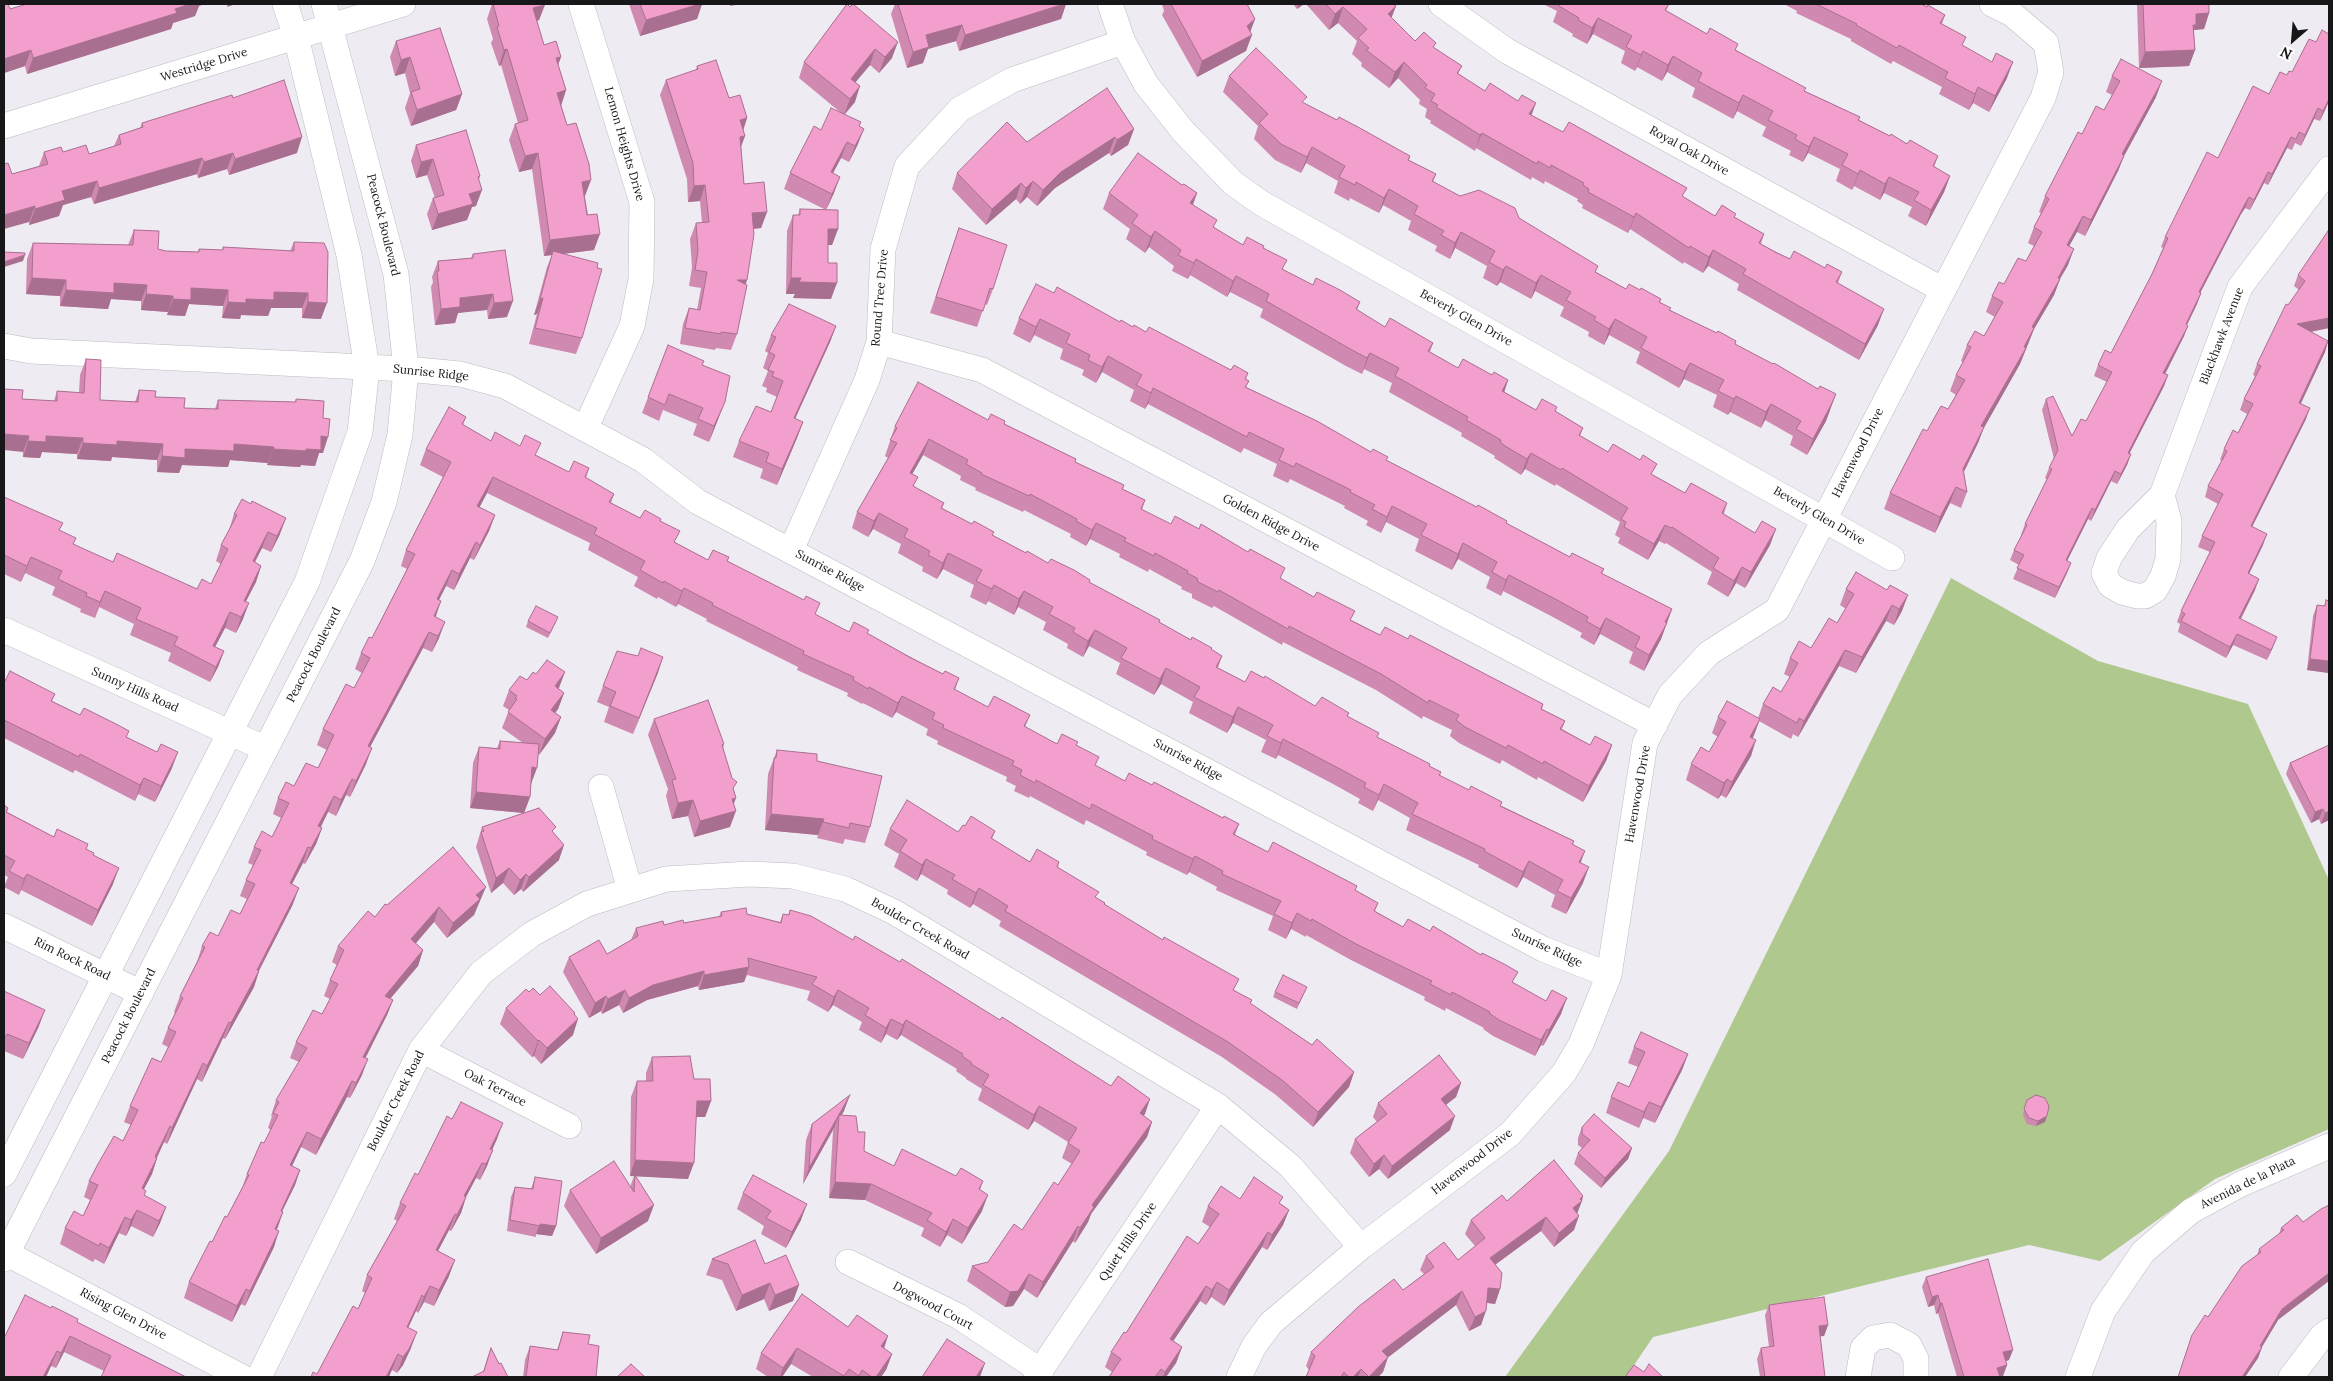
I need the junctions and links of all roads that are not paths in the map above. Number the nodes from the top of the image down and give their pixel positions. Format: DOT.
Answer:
graph roads {
  1 [pos="285,4"];
  2 [pos="403,4"];
  3 [pos="581,4"];
  4 [pos="1110,4"];
  5 [pos="1441,4"];
  6 [pos="2002,9"];
  7 [pos="328,15"];
  8 [pos="296,38"];
  9 [pos="1124,42"];
  10 [pos="4,126"];
  11 [pos="2328,172"];
  12 [pos="1943,290"];
  13 [pos="879,342"];
  14 [pos="4,346"];
  15 [pos="366,368"];
  16 [pos="406,369"];
  17 [pos="586,428"];
  18 [pos="2162,495"];
  19 [pos="1824,519"];
  20 [pos="791,550"];
  21 [pos="1892,558"];
  22 [pos="4,630"];
  23 [pos="1655,725"];
  24 [pos="230,732"];
  25 [pos="266,749"];
  26 [pos="601,787"];
  27 [pos="630,890"];
  28 [pos="4,926"];
  29 [pos="104,975"];
  30 [pos="1609,975"];
  31 [pos="141,993"];
  32 [pos="421,1050"];
  33 [pos="1218,1106"];
  34 [pos="569,1126"];
  35 [pos="2329,1146"];
  36 [pos="4,1174"];
  37 [pos="1361,1247"];
  38 [pos="5,1255"];
  39 [pos="848,1262"];
  40 [pos="2329,1331"];
  41 [pos="1038,1374"];
  42 [pos="242,1377"];
  43 [pos="259,1377"];
  44 [pos="1239,1377"];
  45 [pos="1858,1377"];
  46 [pos="1916,1377"];
  47 [pos="2078,1377"];
  48 [pos="2291,1377"];
  1 -- 8 [label="street"];
  2 -- 7 [label="street, Westridge Drive"];
  3 -- 17 [label="street, Lemon Heights Drive"];
  4 -- 9 [label="street, Beverly Glen Drive"];
  5 -- 12 [label="street, Royal Oak Drive"];
  6 -- 12 [label="street, Havenwood Drive"];
  7 -- 8 [label="street, Westridge Drive"];
  7 -- 16 [label="street, Peacock Boulevard"];
  8 -- 10 [label="street, Westridge Drive"];
  8 -- 15 [label="street"];
  9 -- 13 [label="street, Round Tree Drive"];
  9 -- 19 [label="street, Beverly Glen Drive"];
  11 -- 18 [label="street, Blackhawk Avenue"];
  12 -- 19 [label="street, Havenwood Drive"];
  13 -- 20 [label="street, Round Tree Drive"];
  13 -- 23 [label="street, Golden Ridge Drive"];
  14 -- 15 [label="street, Sunrise Ridge"];
  15 -- 16 [label="street, Sunrise Ridge"];
  15 -- 24 [label="street"];
  16 -- 17 [label="street, Sunrise Ridge"];
  16 -- 25 [label="street, Peacock Boulevard"];
  17 -- 20 [label="street, Sunrise Ridge"];
  19 -- 21 [label="street, Beverly Glen Drive"];
  19 -- 23 [label="street, Havenwood Drive"];
  20 -- 30 [label="street, Sunrise Ridge"];
  22 -- 24 [label="street, Sunny Hills Road"];
  23 -- 30 [label="street, Havenwood Drive"];
  24 -- 25 [label="street, Sunny Hills Road"];
  24 -- 29 [label="street"];
  25 -- 31 [label="street, Peacock Boulevard"];
  26 -- 27 [label="street"];
  27 -- 32 [label="street, Boulder Creek Road"];
  27 -- 33 [label="street, Boulder Creek Road"];
  28 -- 29 [label="street, Rim Rock Road"];
  29 -- 31 [label="street, Rim Rock Road"];
  29 -- 36 [label="street"];
  30 -- 37 [label="street, Havenwood Drive"];
  31 -- 38 [label="street, Peacock Boulevard"];
  32 -- 34 [label="street, Oak Terrace"];
  32 -- 43 [label="street, Boulder Creek Road"];
  33 -- 37 [label="street, Boulder Creek Road"];
  33 -- 41 [label="street, Quiet Hills Drive"];
  35 -- 47 [label="street, Avenida de la Plata"];
  37 -- 44 [label="street, Havenwood Drive"];
  38 -- 42 [label="street, Rising Glen Drive"];
  39 -- 41 [label="street, Dogwood Court"];
  40 -- 48 [label="street"];
  45 -- 46 [label="street"];
}
